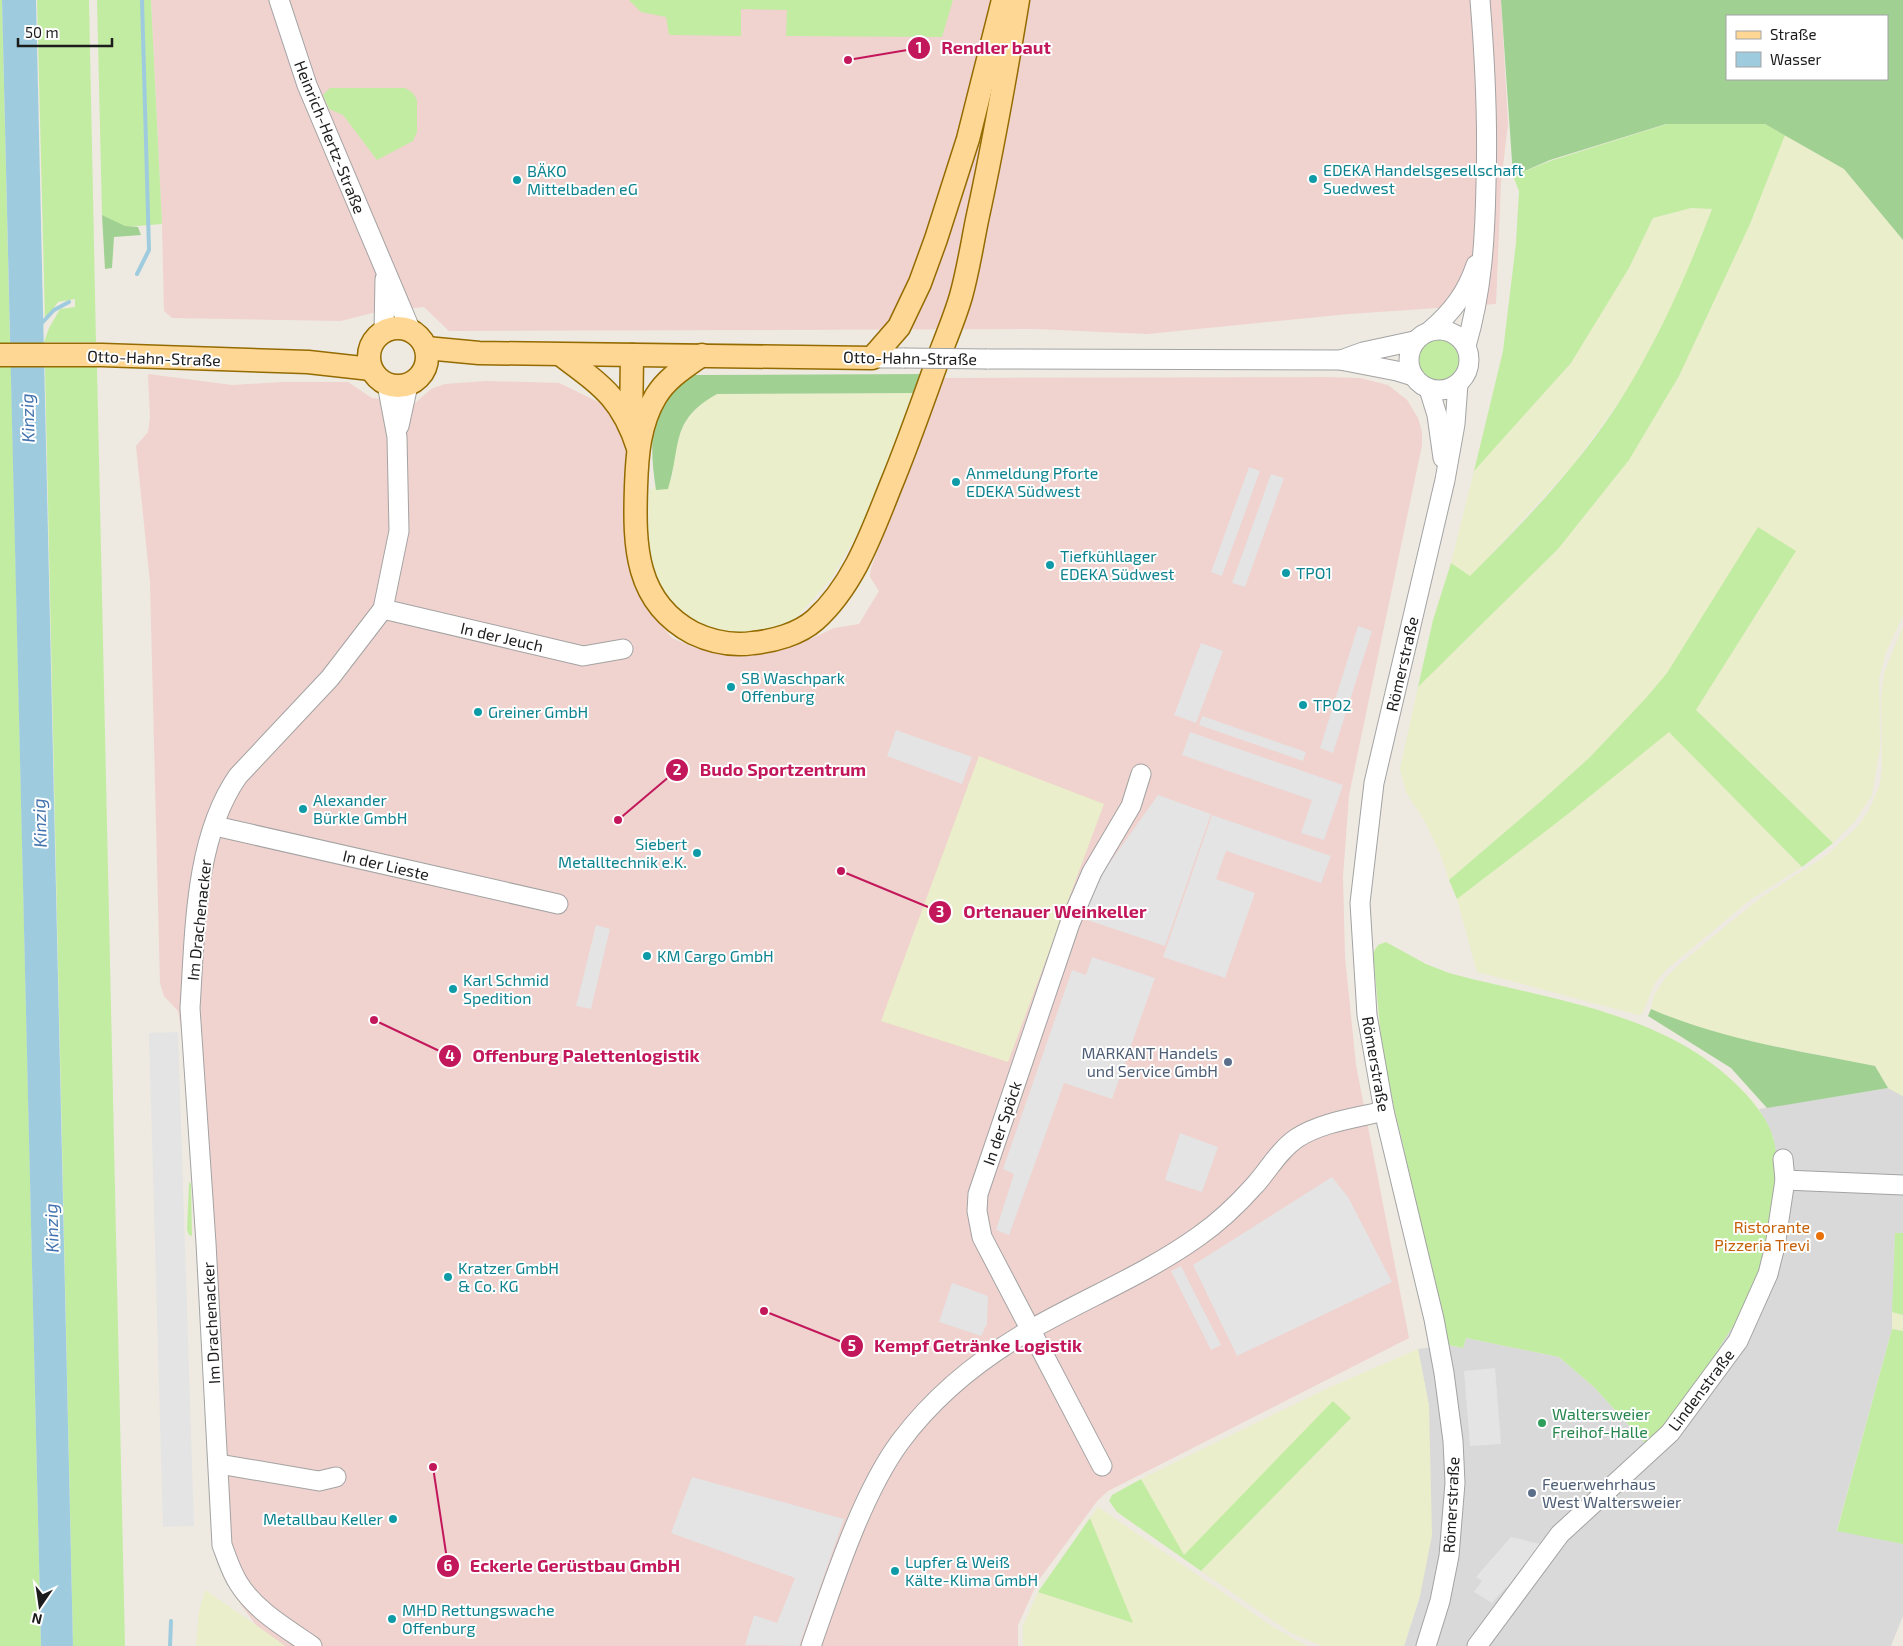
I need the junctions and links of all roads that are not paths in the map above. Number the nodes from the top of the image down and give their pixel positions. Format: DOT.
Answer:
graph roads {
  1 [pos="279,0"];
  2 [pos="1004,0"];
  3 [pos="1018,0"];
  4 [pos="1480,0"];
  5 [pos="1485,240"];
  6 [pos="385,273"];
  7 [pos="1431,330"];
  8 [pos="411,331"];
  9 [pos="1414,341"];
  10 [pos="1466,346"];
  11 [pos="0,355"];
  12 [pos="561,355"];
  13 [pos="632,355"];
  14 [pos="702,356"];
  15 [pos="426,358"];
  16 [pos="872,358"];
  17 [pos="1340,360"];
  18 [pos="384,363"];
  19 [pos="1413,376"];
  20 [pos="1458,384"];
  21 [pos="1429,389"];
  22 [pos="634,438"];
  23 [pos="1445,480"];
  24 [pos="383,609"];
  25 [pos="622,649"];
  26 [pos="1141,774"];
  27 [pos="215,826"];
  28 [pos="558,904"];
  29 [pos="1384,1111"];
  30 [pos="1783,1159"];
  31 [pos="1785,1180"];
  32 [pos="1903,1184"];
  33 [pos="1030,1330"];
  34 [pos="219,1464"];
  35 [pos="1102,1466"];
  36 [pos="336,1477"];
  37 [pos="312,1646"];
  38 [pos="811,1646"];
  39 [pos="1426,1646"];
  40 [pos="1477,1646"];
  1 -- 6 [label="street, Heinrich-Hertz-Straße"];
  2 -- 16 [label="main road"];
  3 -- 22 [label="main road"];
  4 -- 5 [label="street"];
  5 -- 7 [label="street"];
  5 -- 10 [label="street"];
  6 -- 8 [label="street, Heinrich-Hertz-Straße"];
  6 -- 18 [label="street, Heinrich-Hertz-Straße"];
  7 -- 9 [label="street"];
  7 -- 10 [label="street"];
  8 -- 15 [label="main road"];
  8 -- 18 [label="main road, Otto-Hahn-Straße"];
  9 -- 17 [label="street, Otto-Hahn-Straße"];
  9 -- 19 [label="street"];
  10 -- 20 [label="street"];
  11 -- 18 [label="main road, Otto-Hahn-Straße"];
  12 -- 13 [label="main road, Otto-Hahn-Straße"];
  12 -- 15 [label="main road, Otto-Hahn-Straße"];
  12 -- 22 [label="main road"];
  13 -- 14 [label="main road, Otto-Hahn-Straße"];
  13 -- 22 [label="main road"];
  14 -- 16 [label="main road, Otto-Hahn-Straße"];
  14 -- 22 [label="main road"];
  15 -- 18 [label="main road"];
  16 -- 17 [label="street, Otto-Hahn-Straße, bridge"];
  17 -- 19 [label="street, Otto-Hahn-Straße"];
  18 -- 24 [label="street, Im Drachenacker"];
  19 -- 21 [label="street"];
  20 -- 21 [label="street"];
  20 -- 23 [label="street, Römerstraße"];
  21 -- 23 [label="street, Römerstraße"];
  23 -- 29 [label="street, Römerstraße"];
  24 -- 25 [label="street, In der Jeuch"];
  24 -- 27 [label="street, Im Drachenacker"];
  26 -- 33 [label="street, In der Spöck"];
  27 -- 28 [label="street, In der Lieste"];
  27 -- 34 [label="street, Im Drachenacker"];
  29 -- 33 [label="street"];
  29 -- 39 [label="street, Römerstraße"];
  30 -- 31 [label="street, Lindenstraße"];
  31 -- 32 [label="street"];
  31 -- 40 [label="street, Lindenstraße"];
  33 -- 35 [label="street, In der Spöck"];
  33 -- 38 [label="street"];
  34 -- 36 [label="street"];
  34 -- 37 [label="street, Im Drachenacker"];
}
